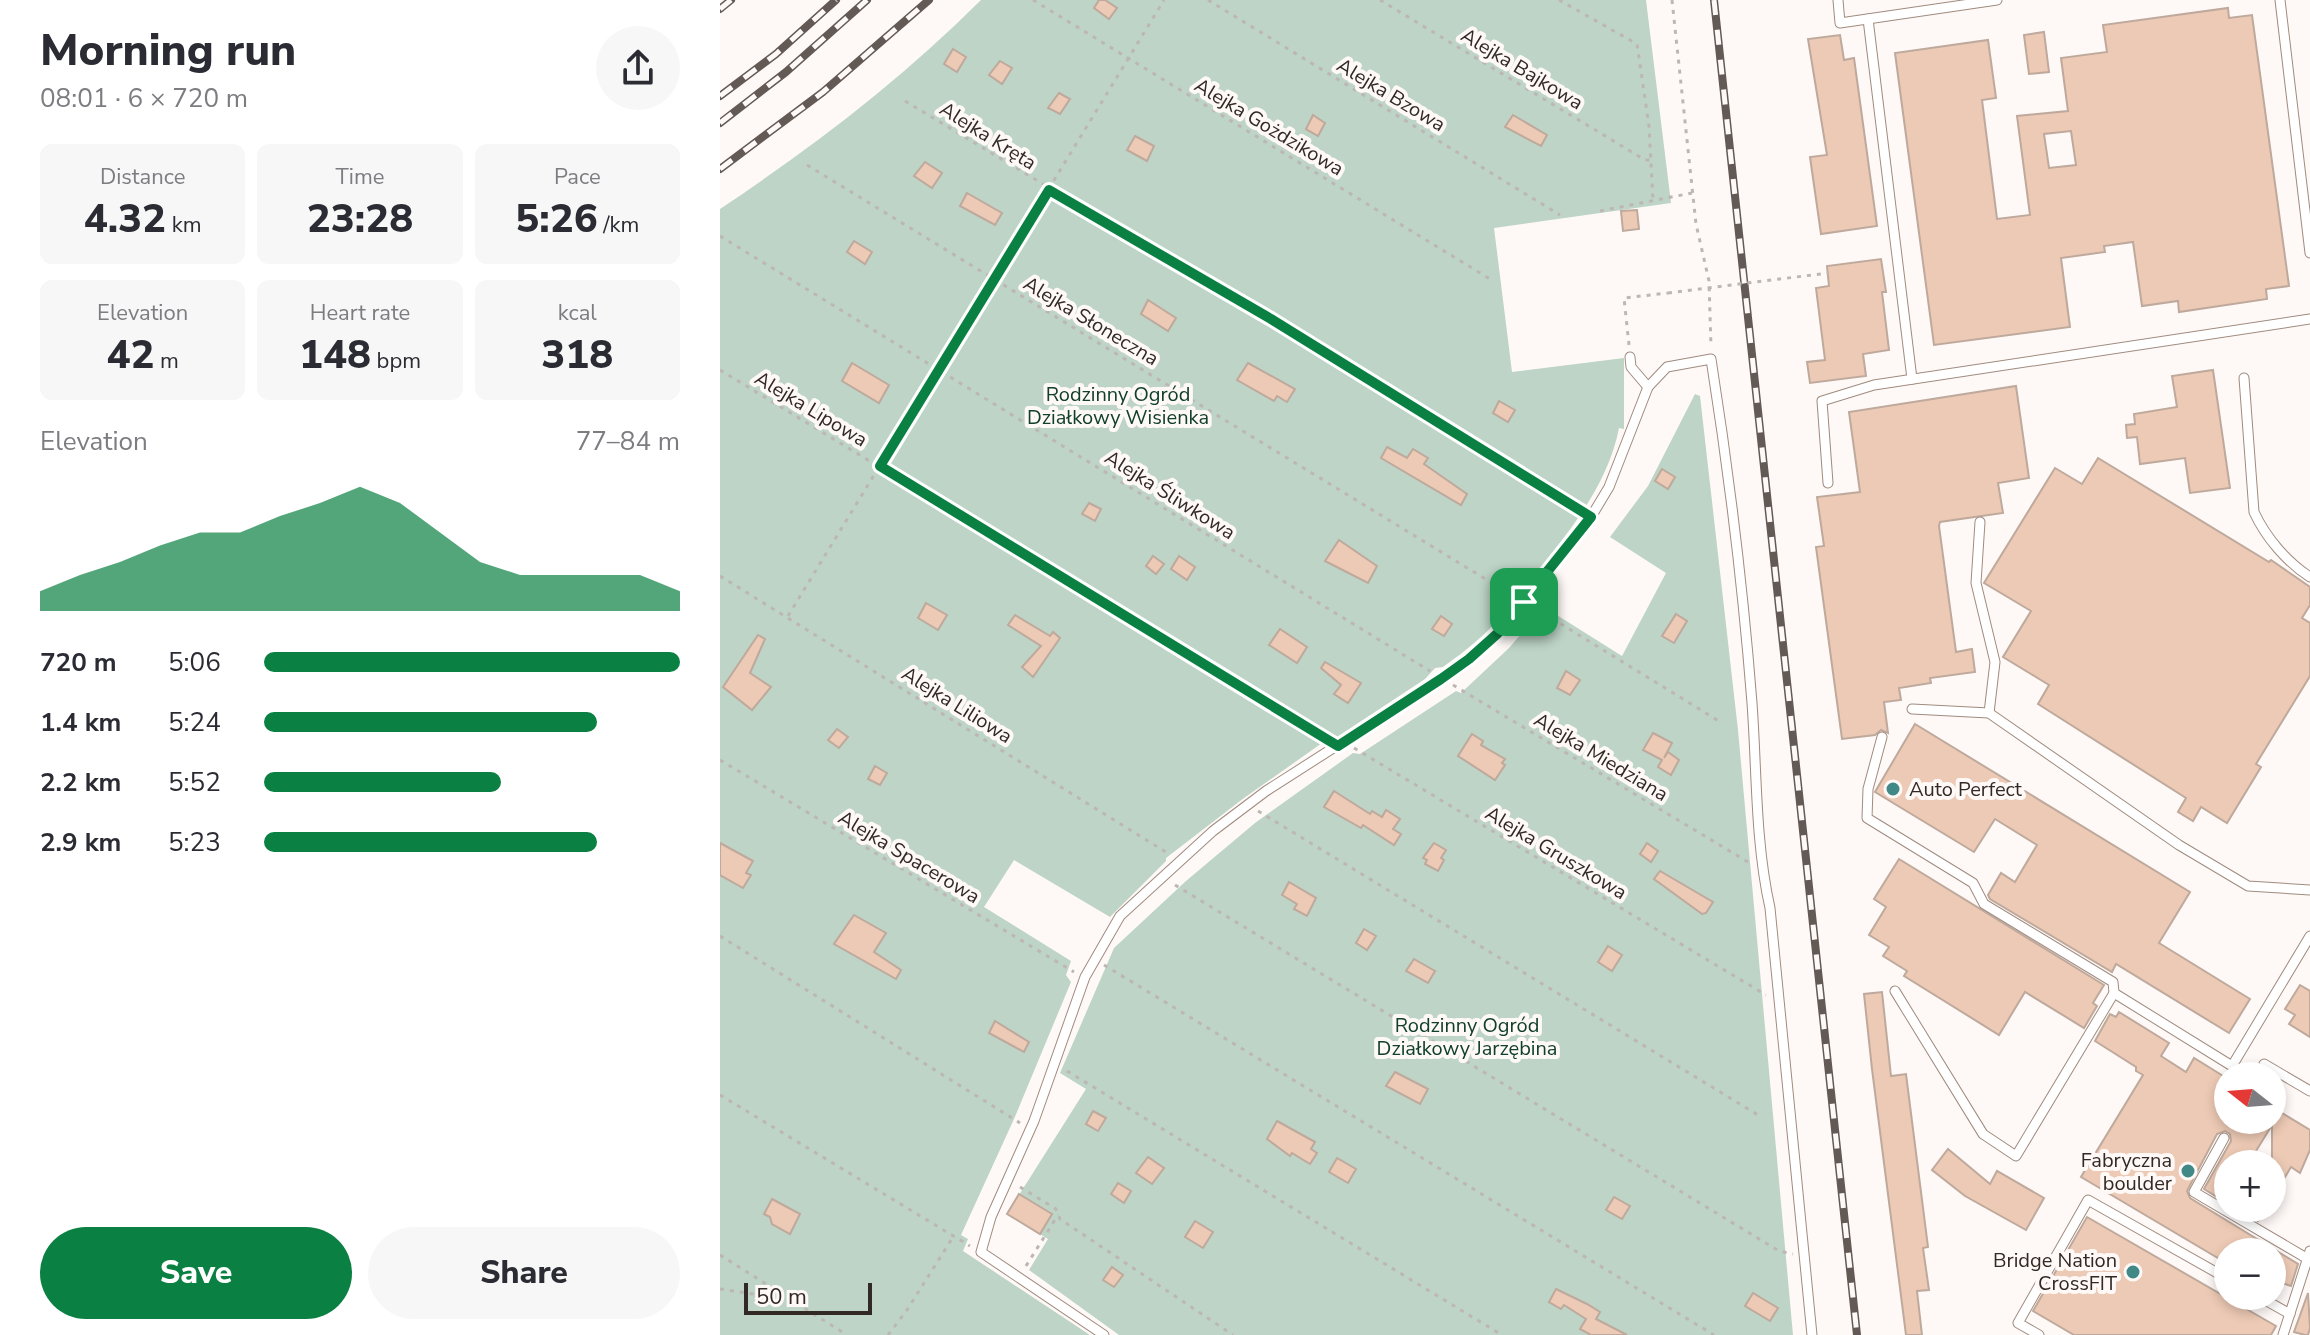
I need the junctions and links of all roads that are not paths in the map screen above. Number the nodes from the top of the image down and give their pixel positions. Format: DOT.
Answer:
graph roads {
  1 [pos="1838,0"];
  2 [pos="1997,0"];
  3 [pos="2280,0"];
  4 [pos="1868,19"];
  5 [pos="2309,230"];
  6 [pos="2310,253"];
  7 [pos="2310,319"];
  8 [pos="1630,357"];
  9 [pos="2244,378"];
  10 [pos="1912,379"];
  11 [pos="1648,387"];
  12 [pos="1828,483"];
  13 [pos="1980,522"];
  14 [pos="2310,577"];
  15 [pos="1912,709"];
  16 [pos="1989,713"];
  17 [pos="1882,737"];
  18 [pos="2310,890"];
  19 [pos="2310,936"];
  20 [pos="1895,991"];
  21 [pos="2114,993"];
  22 [pos="2286,1077"];
  23 [pos="2310,1091"];
  24 [pos="2224,1138"];
  25 [pos="2309,1255"];
  26 [pos="2214,1271"];
  27 [pos="2283,1310"];
  28 [pos="2290,1314"];
  29 [pos="1104,1335"];
  30 [pos="1812,1335"];
  31 [pos="2039,1335"];
  32 [pos="2283,1335"];
  1 -- 4 [label="lane"];
  2 -- 4 [label="lane"];
  3 -- 5 [label="lane"];
  4 -- 10 [label="lane"];
  5 -- 6 [label="lane"];
  7 -- 10 [label="lane"];
  8 -- 11 [label="lane"];
  9 -- 14 [label="lane"];
  10 -- 12 [label="lane"];
  11 -- 29 [label="lane"];
  11 -- 30 [label="lane"];
  13 -- 16 [label="lane"];
  15 -- 16 [label="lane"];
  16 -- 18 [label="lane"];
  17 -- 21 [label="lane"];
  19 -- 21 [label="lane"];
  20 -- 21 [label="lane"];
  22 -- 23 [label="lane"];
  24 -- 25 [label="lane"];
  25 -- 28 [label="lane"];
  26 -- 31 [label="lane"];
  27 -- 28 [label="lane"];
  28 -- 32 [label="lane"];
}
